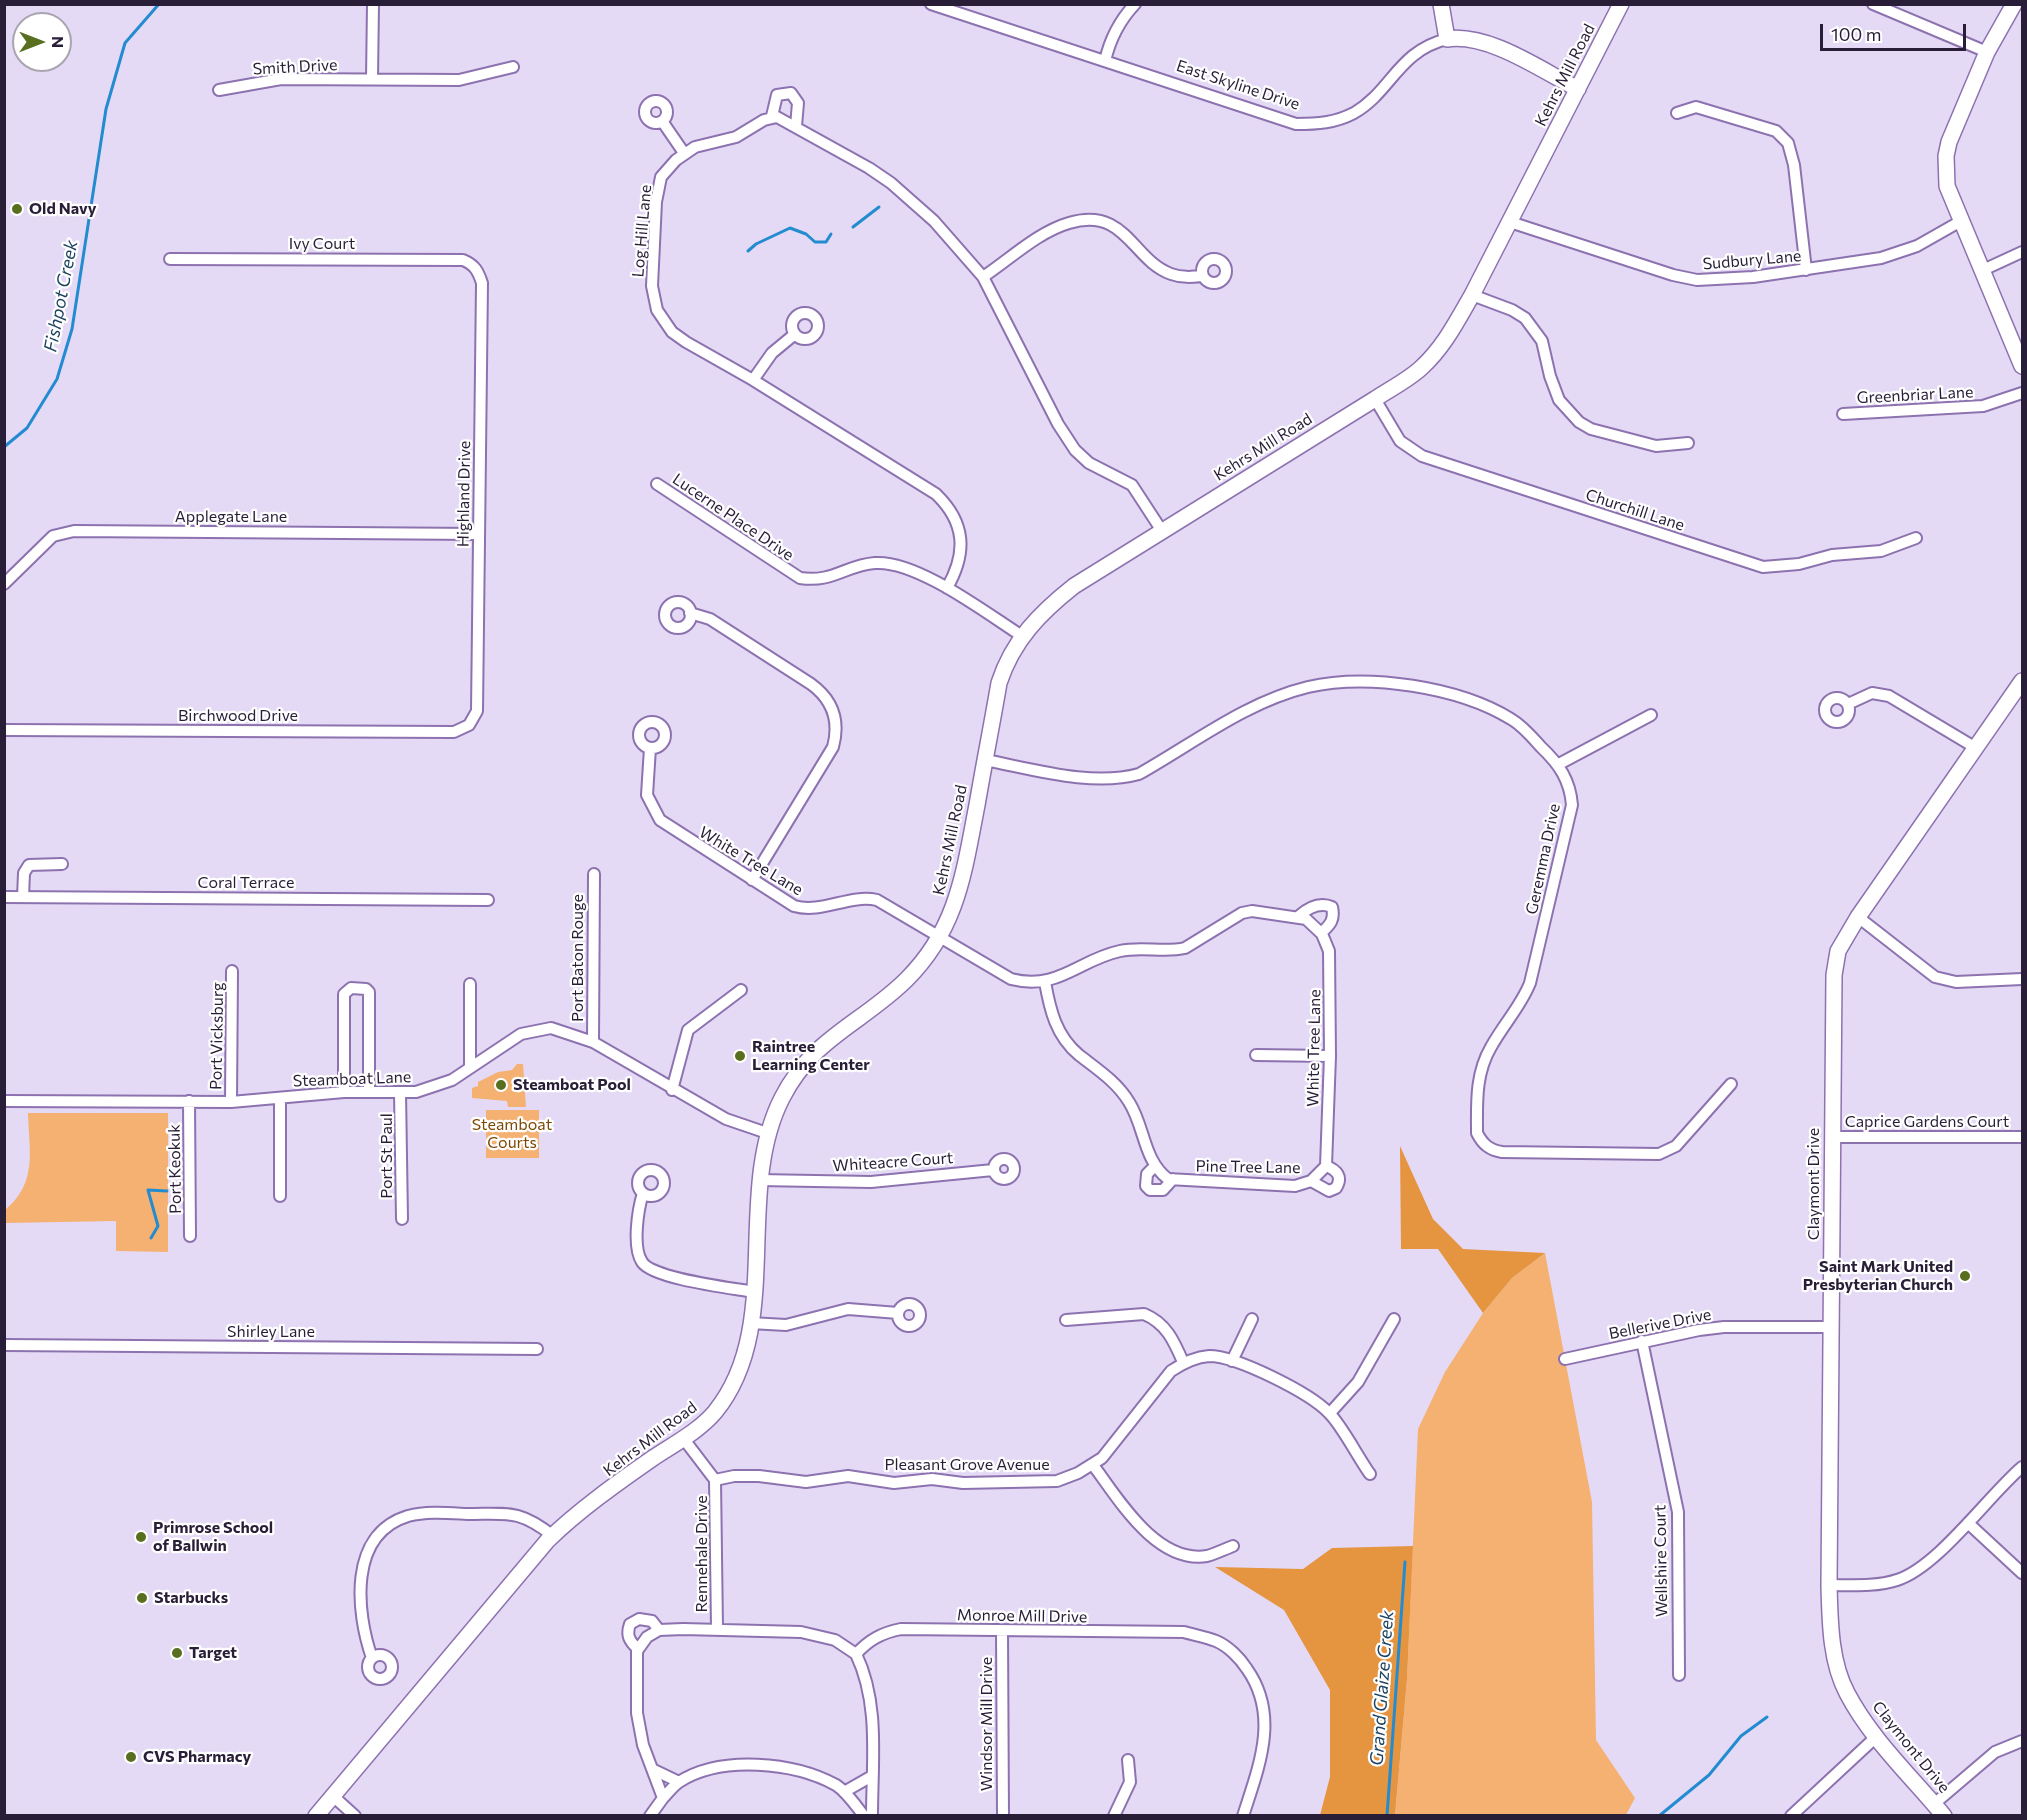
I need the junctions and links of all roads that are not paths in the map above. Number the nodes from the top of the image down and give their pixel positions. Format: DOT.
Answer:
graph roads {
  1 [pos="373,4"];
  2 [pos="931,4"];
  3 [pos="1135,4"];
  4 [pos="1441,4"];
  5 [pos="1621,4"];
  6 [pos="1873,4"];
  7 [pos="2014,4"];
  8 [pos="1447,39"];
  9 [pos="1987,52"];
  10 [pos="1105,61"];
  11 [pos="513,67"];
  12 [pos="372,79"];
  13 [pos="1578,89"];
  14 [pos="219,90"];
  15 [pos="1677,113"];
  16 [pos="772,116"];
  17 [pos="662,121"];
  18 [pos="796,126"];
  19 [pos="684,153"];
  20 [pos="1961,221"];
  21 [pos="1510,222"];
  22 [pos="2022,252"];
  23 [pos="170,259"];
  24 [pos="473,264"];
  25 [pos="1806,270"];
  26 [pos="1983,270"];
  27 [pos="1203,276"];
  28 [pos="983,277"];
  29 [pos="1472,295"];
  30 [pos="795,334"];
  31 [pos="2022,366"];
  32 [pos="753,380"];
  33 [pos="2022,393"];
  34 [pos="1375,399"];
  35 [pos="1844,414"];
  36 [pos="1688,442"];
  37 [pos="657,484"];
  38 [pos="1162,531"];
  39 [pos="478,534"];
  40 [pos="1916,538"];
  41 [pos="4,584"];
  42 [pos="947,588"];
  43 [pos="690,613"];
  44 [pos="1022,636"];
  45 [pos="2022,681"];
  46 [pos="1848,704"];
  47 [pos="1651,715"];
  48 [pos="469,725"];
  49 [pos="4,730"];
  50 [pos="650,748"];
  51 [pos="1976,748"];
  52 [pos="985,760"];
  53 [pos="1559,764"];
  54 [pos="62,864"];
  55 [pos="594,874"];
  56 [pos="752,880"];
  57 [pos="4,897"];
  58 [pos="23,897"];
  59 [pos="488,900"];
  60 [pos="1299,916"];
  61 [pos="1858,916"];
  62 [pos="1320,933"];
  63 [pos="940,935"];
  64 [pos="232,971"];
  65 [pos="2022,979"];
  66 [pos="1045,981"];
  67 [pos="470,984"];
  68 [pos="741,990"];
  69 [pos="593,1042"];
  70 [pos="1256,1055"];
  71 [pos="1330,1056"];
  72 [pos="470,1068"];
  73 [pos="1731,1084"];
  74 [pos="672,1090"];
  75 [pos="344,1092"];
  76 [pos="369,1092"];
  77 [pos="400,1092"];
  78 [pos="280,1098"];
  79 [pos="4,1101"];
  80 [pos="189,1101"];
  81 [pos="231,1102"];
  82 [pos="767,1133"];
  83 [pos="1831,1137"];
  84 [pos="2022,1137"];
  85 [pos="1154,1167"];
  86 [pos="993,1170"];
  87 [pos="1319,1174"];
  88 [pos="1173,1179"];
  89 [pos="759,1180"];
  90 [pos="643,1193"];
  91 [pos="280,1196"];
  92 [pos="402,1219"];
  93 [pos="190,1236"];
  94 [pos="754,1292"];
  95 [pos="898,1313"];
  96 [pos="1394,1318"];
  97 [pos="1252,1319"];
  98 [pos="1066,1320"];
  99 [pos="750,1323"];
  100 [pos="1833,1327"];
  101 [pos="1642,1341"];
  102 [pos="4,1345"];
  103 [pos="537,1349"];
  104 [pos="1565,1359"];
  105 [pos="1232,1361"];
  106 [pos="1184,1362"];
  107 [pos="1330,1413"];
  108 [pos="683,1438"];
  109 [pos="1093,1465"];
  110 [pos="2022,1467"];
  111 [pos="1370,1474"];
  112 [pos="715,1480"];
  113 [pos="1968,1523"];
  114 [pos="553,1536"];
  115 [pos="1233,1546"];
  116 [pos="2022,1573"];
  117 [pos="1829,1585"];
  118 [pos="717,1628"];
  119 [pos="659,1630"];
  120 [pos="1002,1631"];
  121 [pos="638,1649"];
  122 [pos="856,1654"];
  123 [pos="372,1658"];
  124 [pos="1679,1675"];
  125 [pos="1876,1737"];
  126 [pos="2022,1741"];
  127 [pos="1128,1760"];
  128 [pos="654,1770"];
  129 [pos="872,1776"];
  130 [pos="679,1782"];
  131 [pos="844,1792"];
  132 [pos="333,1796"];
  133 [pos="663,1798"];
  134 [pos="1939,1810"];
  135 [pos="316,1815"];
  136 [pos="355,1815"];
  137 [pos="650,1815"];
  138 [pos="864,1815"];
  139 [pos="872,1815"];
  140 [pos="1003,1815"];
  141 [pos="1114,1815"];
  142 [pos="1243,1815"];
  143 [pos="1791,1815"];
  1 -- 12 [label="street"];
  2 -- 10 [label="street, East Skyline Drive"];
  3 -- 10 [label="street"];
  4 -- 8 [label="street"];
  5 -- 13 [label="street, Kehrs Mill Road"];
  6 -- 9 [label="street"];
  7 -- 9 [label="street"];
  8 -- 10 [label="street, East Skyline Drive"];
  8 -- 13 [label="street, East Skyline Drive"];
  9 -- 20 [label="street"];
  11 -- 12 [label="street, Smith Drive"];
  12 -- 14 [label="street, Smith Drive"];
  13 -- 21 [label="street, Kehrs Mill Road"];
  15 -- 25 [label="street"];
  16 -- 18 [label="street"];
  16 -- 18 [label="street"];
  16 -- 19 [label="street, Log Hill Lane"];
  17 -- 19 [label="street"];
  18 -- 28 [label="street"];
  19 -- 32 [label="street, Log Hill Lane"];
  20 -- 25 [label="street, Sudbury Lane"];
  20 -- 26 [label="street"];
  21 -- 25 [label="street, Sudbury Lane"];
  21 -- 29 [label="street, Kehrs Mill Road"];
  22 -- 26 [label="street"];
  23 -- 24 [label="street, Ivy Court"];
  24 -- 39 [label="street, Highland Drive"];
  26 -- 31 [label="street"];
  27 -- 28 [label="street"];
  28 -- 38 [label="street"];
  29 -- 34 [label="street, Kehrs Mill Road"];
  29 -- 36 [label="street"];
  30 -- 32 [label="street"];
  32 -- 42 [label="street, Log Hill Lane"];
  33 -- 35 [label="street, Greenbriar Lane"];
  34 -- 38 [label="street, Kehrs Mill Road"];
  34 -- 40 [label="street, Churchill Lane"];
  37 -- 42 [label="street, Lucerne Place Drive"];
  38 -- 44 [label="street, Kehrs Mill Road"];
  39 -- 41 [label="street, Applegate Lane"];
  39 -- 48 [label="street, Highland Drive"];
  42 -- 44 [label="street, Lucerne Place Drive"];
  43 -- 56 [label="street"];
  44 -- 52 [label="street, Kehrs Mill Road"];
  45 -- 51 [label="street, Claymont Drive"];
  46 -- 51 [label="street"];
  47 -- 53 [label="street"];
  48 -- 49 [label="street, Birchwood Drive"];
  50 -- 56 [label="street, White Tree Lane"];
  51 -- 61 [label="street, Claymont Drive"];
  52 -- 53 [label="street, Geremma Drive"];
  52 -- 63 [label="street, Kehrs Mill Road"];
  53 -- 73 [label="street, Geremma Drive"];
  54 -- 58 [label="street"];
  55 -- 69 [label="street, Port Baton Rouge"];
  56 -- 63 [label="street, White Tree Lane"];
  57 -- 58 [label="street, Coral Terrace"];
  58 -- 59 [label="street, Coral Terrace"];
  60 -- 62 [label="street"];
  60 -- 62 [label="street, White Tree Lane"];
  60 -- 66 [label="street, White Tree Lane"];
  61 -- 65 [label="street"];
  61 -- 83 [label="street, Claymont Drive"];
  62 -- 71 [label="street, White Tree Lane"];
  63 -- 66 [label="street, White Tree Lane"];
  63 -- 82 [label="street, Kehrs Mill Road"];
  64 -- 81 [label="street, Port Vicksburg"];
  66 -- 85 [label="street, Pine Tree Lane"];
  67 -- 72 [label="street"];
  68 -- 74 [label="street"];
  69 -- 72 [label="street, Steamboat Lane"];
  69 -- 74 [label="street, Steamboat Lane"];
  70 -- 71 [label="street"];
  71 -- 87 [label="street, White Tree Lane"];
  72 -- 77 [label="street, Steamboat Lane"];
  74 -- 82 [label="street, Steamboat Lane"];
  75 -- 76 [label="street, Steamboat Lane"];
  75 -- 76 [label="street"];
  75 -- 78 [label="street, Steamboat Lane"];
  76 -- 77 [label="street, Steamboat Lane"];
  77 -- 92 [label="street, Port St Paul"];
  78 -- 81 [label="street, Steamboat Lane"];
  78 -- 91 [label="street"];
  79 -- 80 [label="street, Steamboat Lane"];
  80 -- 81 [label="street, Steamboat Lane"];
  80 -- 93 [label="street, Port Keokuk"];
  82 -- 89 [label="street, Kehrs Mill Road"];
  83 -- 84 [label="street, Caprice Gardens Court"];
  83 -- 100 [label="street, Claymont Drive"];
  85 -- 88 [label="street, Pine Tree Lane"];
  85 -- 88 [label="street, Pine Tree Lane"];
  86 -- 89 [label="street, Whiteacre Court"];
  87 -- 88 [label="street, Pine Tree Lane"];
  89 -- 94 [label="street, Kehrs Mill Road"];
  90 -- 94 [label="street"];
  94 -- 99 [label="street, Kehrs Mill Road"];
  95 -- 99 [label="street"];
  96 -- 107 [label="street"];
  97 -- 105 [label="street"];
  98 -- 106 [label="street"];
  99 -- 108 [label="street, Kehrs Mill Road"];
  100 -- 101 [label="street, Bellerive Drive"];
  100 -- 117 [label="street, Claymont Drive"];
  101 -- 104 [label="street, Bellerive Drive"];
  101 -- 124 [label="street, Wellshire Court"];
  102 -- 103 [label="street, Shirley Lane"];
  105 -- 106 [label="street"];
  105 -- 107 [label="street"];
  106 -- 109 [label="street, Pleasant Grove Avenue"];
  107 -- 111 [label="street"];
  108 -- 112 [label="street"];
  108 -- 114 [label="street, Kehrs Mill Road"];
  109 -- 112 [label="street, Pleasant Grove Avenue"];
  109 -- 115 [label="street"];
  110 -- 113 [label="street"];
  112 -- 118 [label="street, Rennehale Drive"];
  113 -- 116 [label="street"];
  113 -- 117 [label="street"];
  114 -- 123 [label="street"];
  114 -- 132 [label="street, Kehrs Mill Road"];
  117 -- 125 [label="street, Claymont Drive"];
  118 -- 119 [label="street"];
  118 -- 122 [label="street"];
  119 -- 121 [label="street"];
  119 -- 121 [label="street"];
  120 -- 122 [label="street, Monroe Mill Drive"];
  120 -- 140 [label="street, Windsor Mill Drive"];
  120 -- 142 [label="street, Monroe Mill Drive"];
  121 -- 128 [label="street"];
  122 -- 129 [label="street"];
  125 -- 134 [label="street, Claymont Drive"];
  125 -- 143 [label="street"];
  126 -- 134 [label="street"];
  127 -- 141 [label="street"];
  128 -- 130 [label="street"];
  128 -- 133 [label="street"];
  129 -- 131 [label="street"];
  129 -- 139 [label="street"];
  130 -- 131 [label="street"];
  130 -- 133 [label="street"];
  131 -- 138 [label="street"];
  132 -- 135 [label="street, Kehrs Mill Road"];
  132 -- 136 [label="street"];
  133 -- 137 [label="street"];
}
